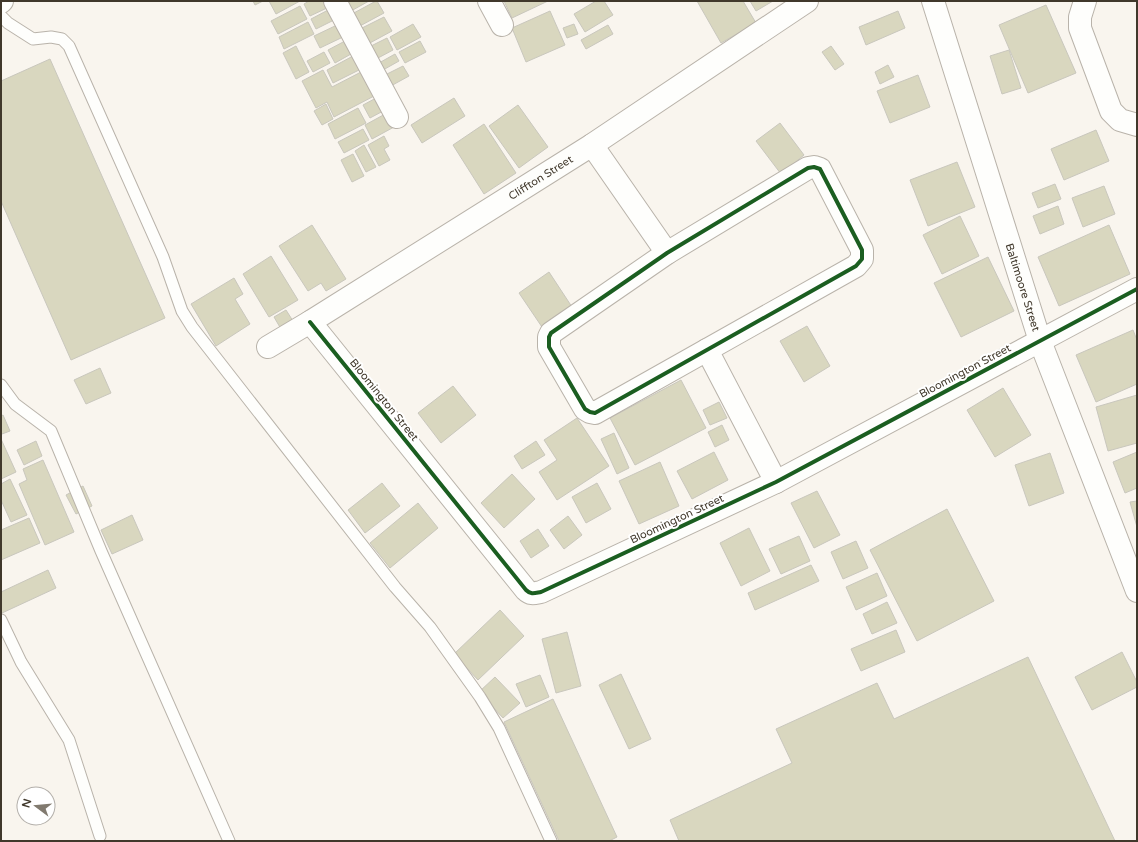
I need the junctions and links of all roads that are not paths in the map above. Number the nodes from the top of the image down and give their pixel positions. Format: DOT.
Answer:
graph roads {
  1 [pos="335,1"];
  2 [pos="489,1"];
  3 [pos="807,1"];
  4 [pos="933,1"];
  5 [pos="1085,1"];
  6 [pos="1,16"];
  7 [pos="502,25"];
  8 [pos="397,117"];
  9 [pos="1137,125"];
  10 [pos="592,145"];
  11 [pos="667,253"];
  12 [pos="1137,289"];
  13 [pos="310,322"];
  14 [pos="1040,341"];
  15 [pos="268,347"];
  16 [pos="707,350"];
  17 [pos="1,385"];
  18 [pos="776,482"];
  19 [pos="1137,590"];
  20 [pos="1,620"];
  21 [pos="100,836"];
  22 [pos="229,841"];
  23 [pos="551,841"];
  1 -- 8 [label="street"];
  2 -- 7 [label="street"];
  3 -- 10 [label="street, Cliffton Street"];
  4 -- 14 [label="street, Baltimoore Street"];
  5 -- 9 [label="street"];
  6 -- 23 [label="lane"];
  10 -- 11 [label="street"];
  10 -- 13 [label="street, Cliffton Street"];
  11 -- 16 [label="street"];
  11 -- 16 [label="street"];
  12 -- 14 [label="street, Bloomington Street"];
  13 -- 15 [label="street, Cliffton Street"];
  13 -- 18 [label="street, Bloomington Street"];
  14 -- 18 [label="street, Bloomington Street"];
  14 -- 19 [label="street, Baltimoore Street"];
  16 -- 18 [label="street"];
  17 -- 22 [label="lane"];
  20 -- 21 [label="lane"];
}
